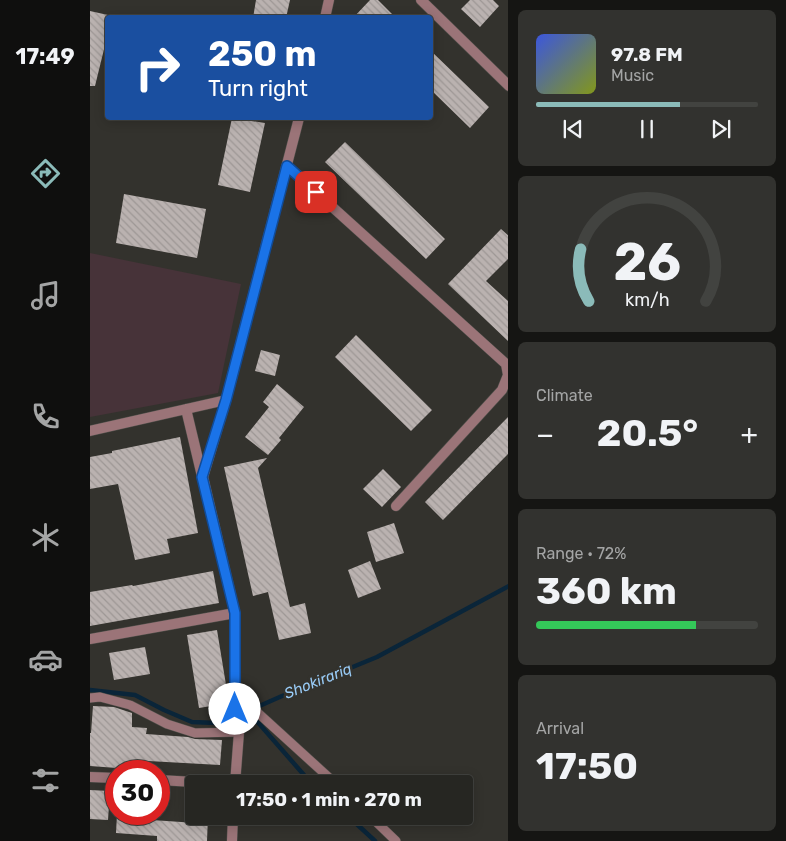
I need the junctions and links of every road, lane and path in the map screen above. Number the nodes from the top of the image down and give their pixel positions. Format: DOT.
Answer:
graph roads {
  1 [pos="329,0"];
  2 [pos="421,0"];
  3 [pos="326,15"];
  4 [pos="508,86"];
  5 [pos="298,120"];
  6 [pos="287,166"];
  7 [pos="226,400"];
  8 [pos="186,409"];
  9 [pos="90,431"];
  10 [pos="202,477"];
  11 [pos="396,506"];
  12 [pos="235,613"];
  13 [pos="90,639"];
  14 [pos="236,693"];
  15 [pos="90,698"];
  16 [pos="237,728"];
  17 [pos="235,775"];
  18 [pos="326,775"];
  19 [pos="90,777"];
  20 [pos="105,778"];
  21 [pos="170,781"];
  22 [pos="185,781"];
  23 [pos="233,825"];
  24 [pos="379,825"];
  25 [pos="232,841"];
  26 [pos="396,841"];
  1 -- 3 [label="street"];
  2 -- 4 [label="street"];
  5 -- 6 [label="street"];
  6 -- 7 [label="street"];
  6 -- 11 [label="street"];
  7 -- 8 [label="street"];
  7 -- 10 [label="street"];
  8 -- 9 [label="street"];
  8 -- 10 [label="street"];
  10 -- 12 [label="street"];
  12 -- 13 [label="street"];
  12 -- 14 [label="street"];
  14 -- 16 [label="street"];
  14 -- 18 [label="lane"];
  15 -- 16 [label="lane"];
  16 -- 17 [label="street"];
  19 -- 20 [label="street"];
  21 -- 22 [label="street"];
  23 -- 25 [label="street"];
  24 -- 26 [label="lane"];
}
